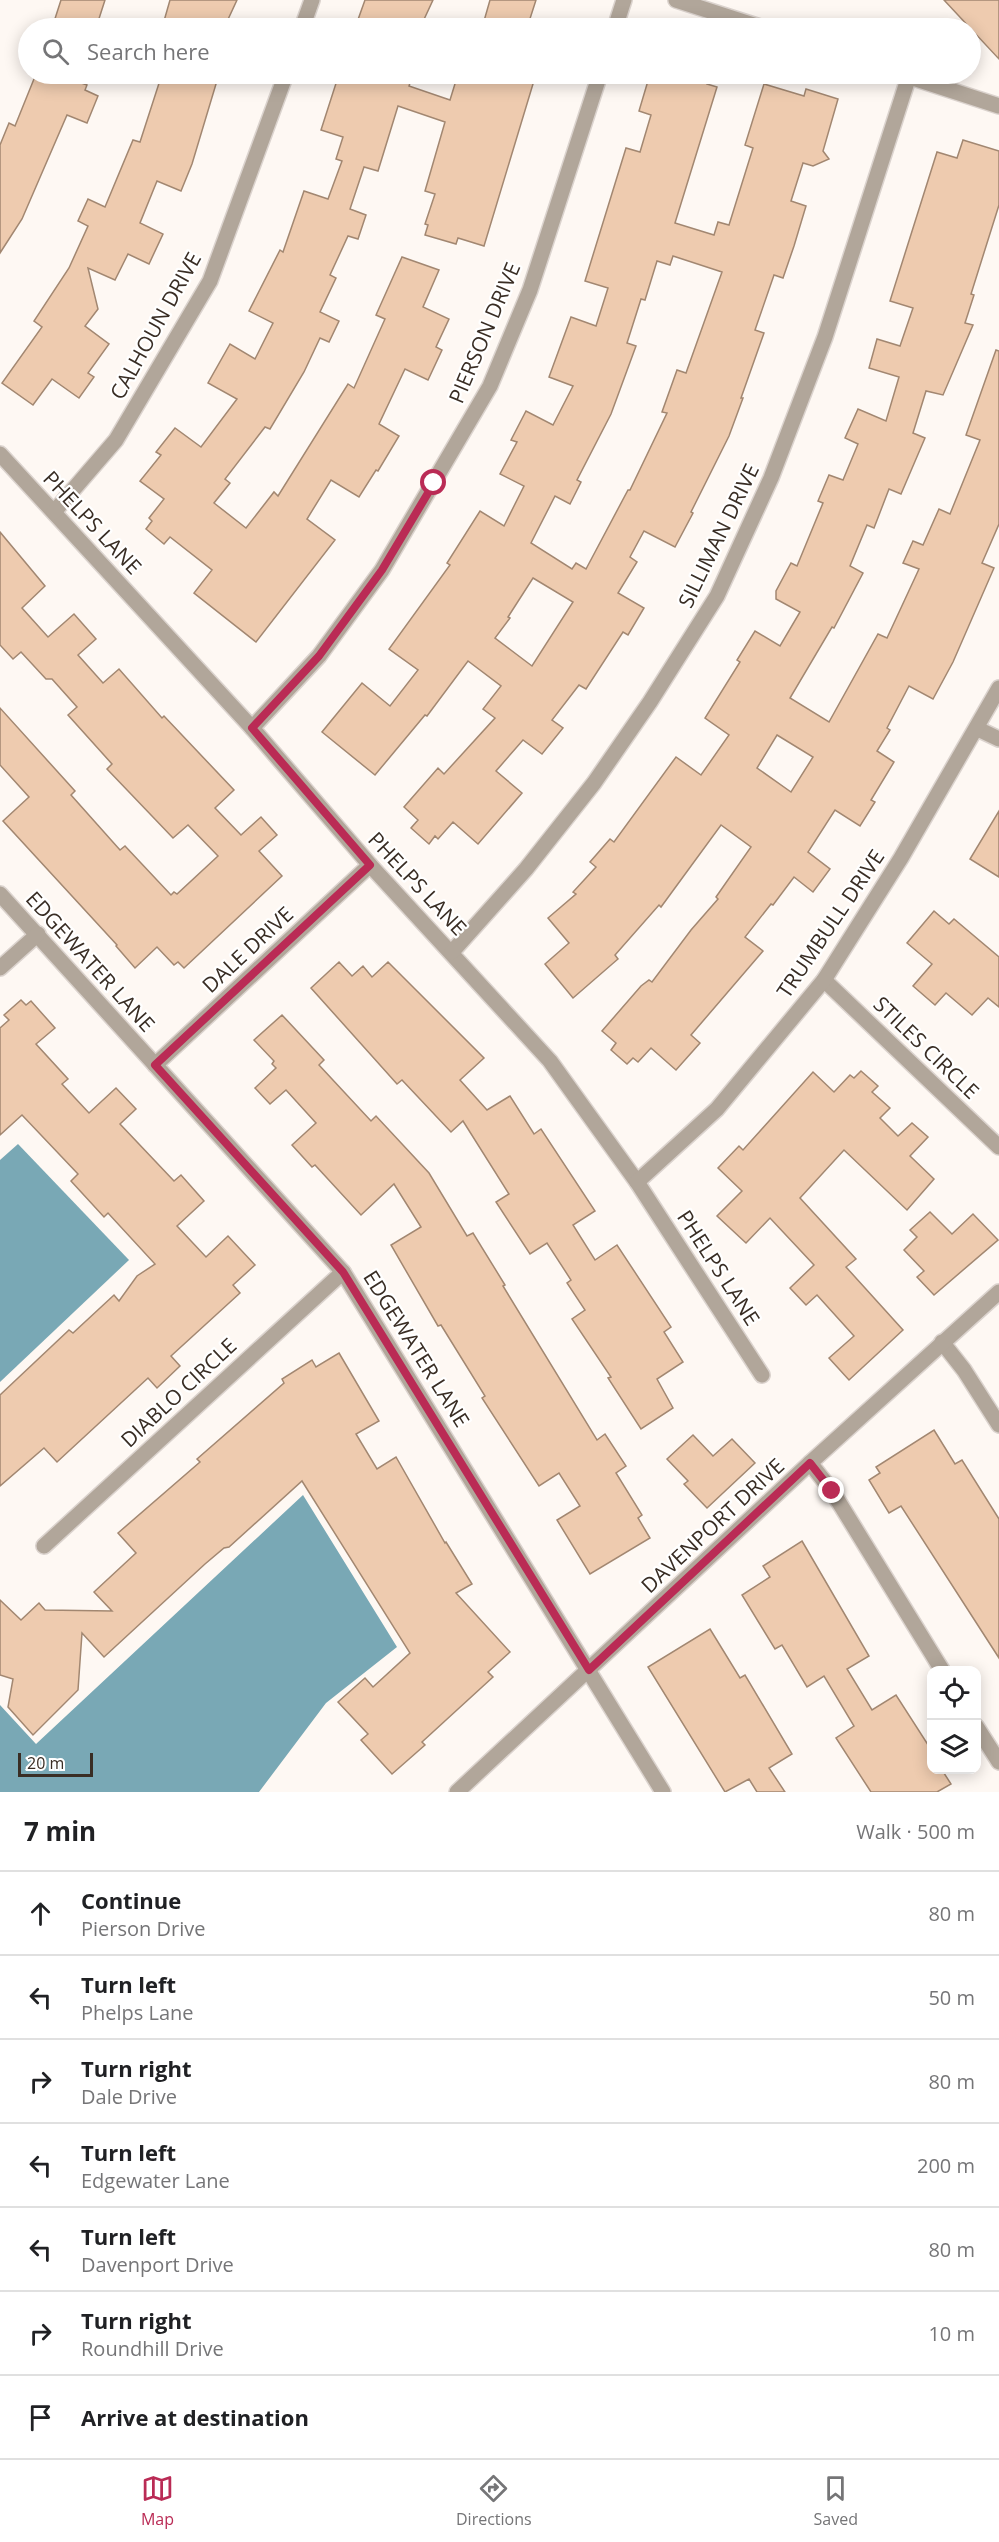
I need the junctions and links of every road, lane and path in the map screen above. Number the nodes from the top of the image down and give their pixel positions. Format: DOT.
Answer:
graph roads {
  1 [pos="312,0"];
  2 [pos="624,0"];
  3 [pos="676,0"];
  4 [pos="306,18"];
  5 [pos="618,18"];
  6 [pos="732,18"];
  7 [pos="282,84"];
  8 [pos="597,84"];
  9 [pos="902,84"];
  10 [pos="932,84"];
  11 [pos="999,106"];
  12 [pos="0,454"];
  13 [pos="54,512"];
  14 [pos="999,688"];
  15 [pos="252,728"];
  16 [pos="978,729"];
  17 [pos="999,739"];
  18 [pos="370,865"];
  19 [pos="0,894"];
  20 [pos="38,934"];
  21 [pos="452,952"];
  22 [pos="0,968"];
  23 [pos="824,980"];
  24 [pos="155,1065"];
  25 [pos="999,1147"];
  26 [pos="637,1182"];
  27 [pos="343,1272"];
  28 [pos="999,1292"];
  29 [pos="942,1342"];
  30 [pos="762,1374"];
  31 [pos="999,1425"];
  32 [pos="810,1463"];
  33 [pos="44,1546"];
  34 [pos="939,1666"];
  35 [pos="589,1670"];
  36 [pos="981,1734"];
  37 [pos="999,1762"];
  38 [pos="457,1792"];
  39 [pos="663,1792"];
  1 -- 4 [label="street"];
  2 -- 5 [label="street"];
  3 -- 6 [label="street"];
  7 -- 13 [label="street, CALHOUN DRIVE"];
  8 -- 15 [label="street, PIERSON DRIVE"];
  9 -- 21 [label="street, SILLIMAN DRIVE"];
  10 -- 11 [label="street"];
  12 -- 13 [label="street, PHELPS LANE"];
  13 -- 15 [label="street, PHELPS LANE"];
  14 -- 16 [label="street, TRUMBULL DRIVE"];
  15 -- 18 [label="street, PHELPS LANE"];
  16 -- 17 [label="street"];
  16 -- 23 [label="street, TRUMBULL DRIVE"];
  18 -- 21 [label="street, PHELPS LANE"];
  18 -- 24 [label="street, DALE DRIVE"];
  19 -- 20 [label="street, EDGEWATER LANE"];
  20 -- 22 [label="street"];
  20 -- 24 [label="street, EDGEWATER LANE"];
  21 -- 26 [label="street, PHELPS LANE"];
  23 -- 25 [label="street, STILES CIRCLE"];
  23 -- 26 [label="street, TRUMBULL DRIVE"];
  24 -- 27 [label="street, EDGEWATER LANE"];
  26 -- 30 [label="street, PHELPS LANE"];
  27 -- 33 [label="street, DIABLO CIRCLE"];
  27 -- 35 [label="street, EDGEWATER LANE"];
  28 -- 29 [label="street, DAVENPORT DRIVE"];
  29 -- 31 [label="street"];
  29 -- 32 [label="street, DAVENPORT DRIVE"];
  32 -- 34 [label="street"];
  32 -- 35 [label="street, DAVENPORT DRIVE"];
  35 -- 38 [label="street, DAVENPORT DRIVE"];
  35 -- 39 [label="street, EDGEWATER LANE"];
  36 -- 37 [label="street"];
}
